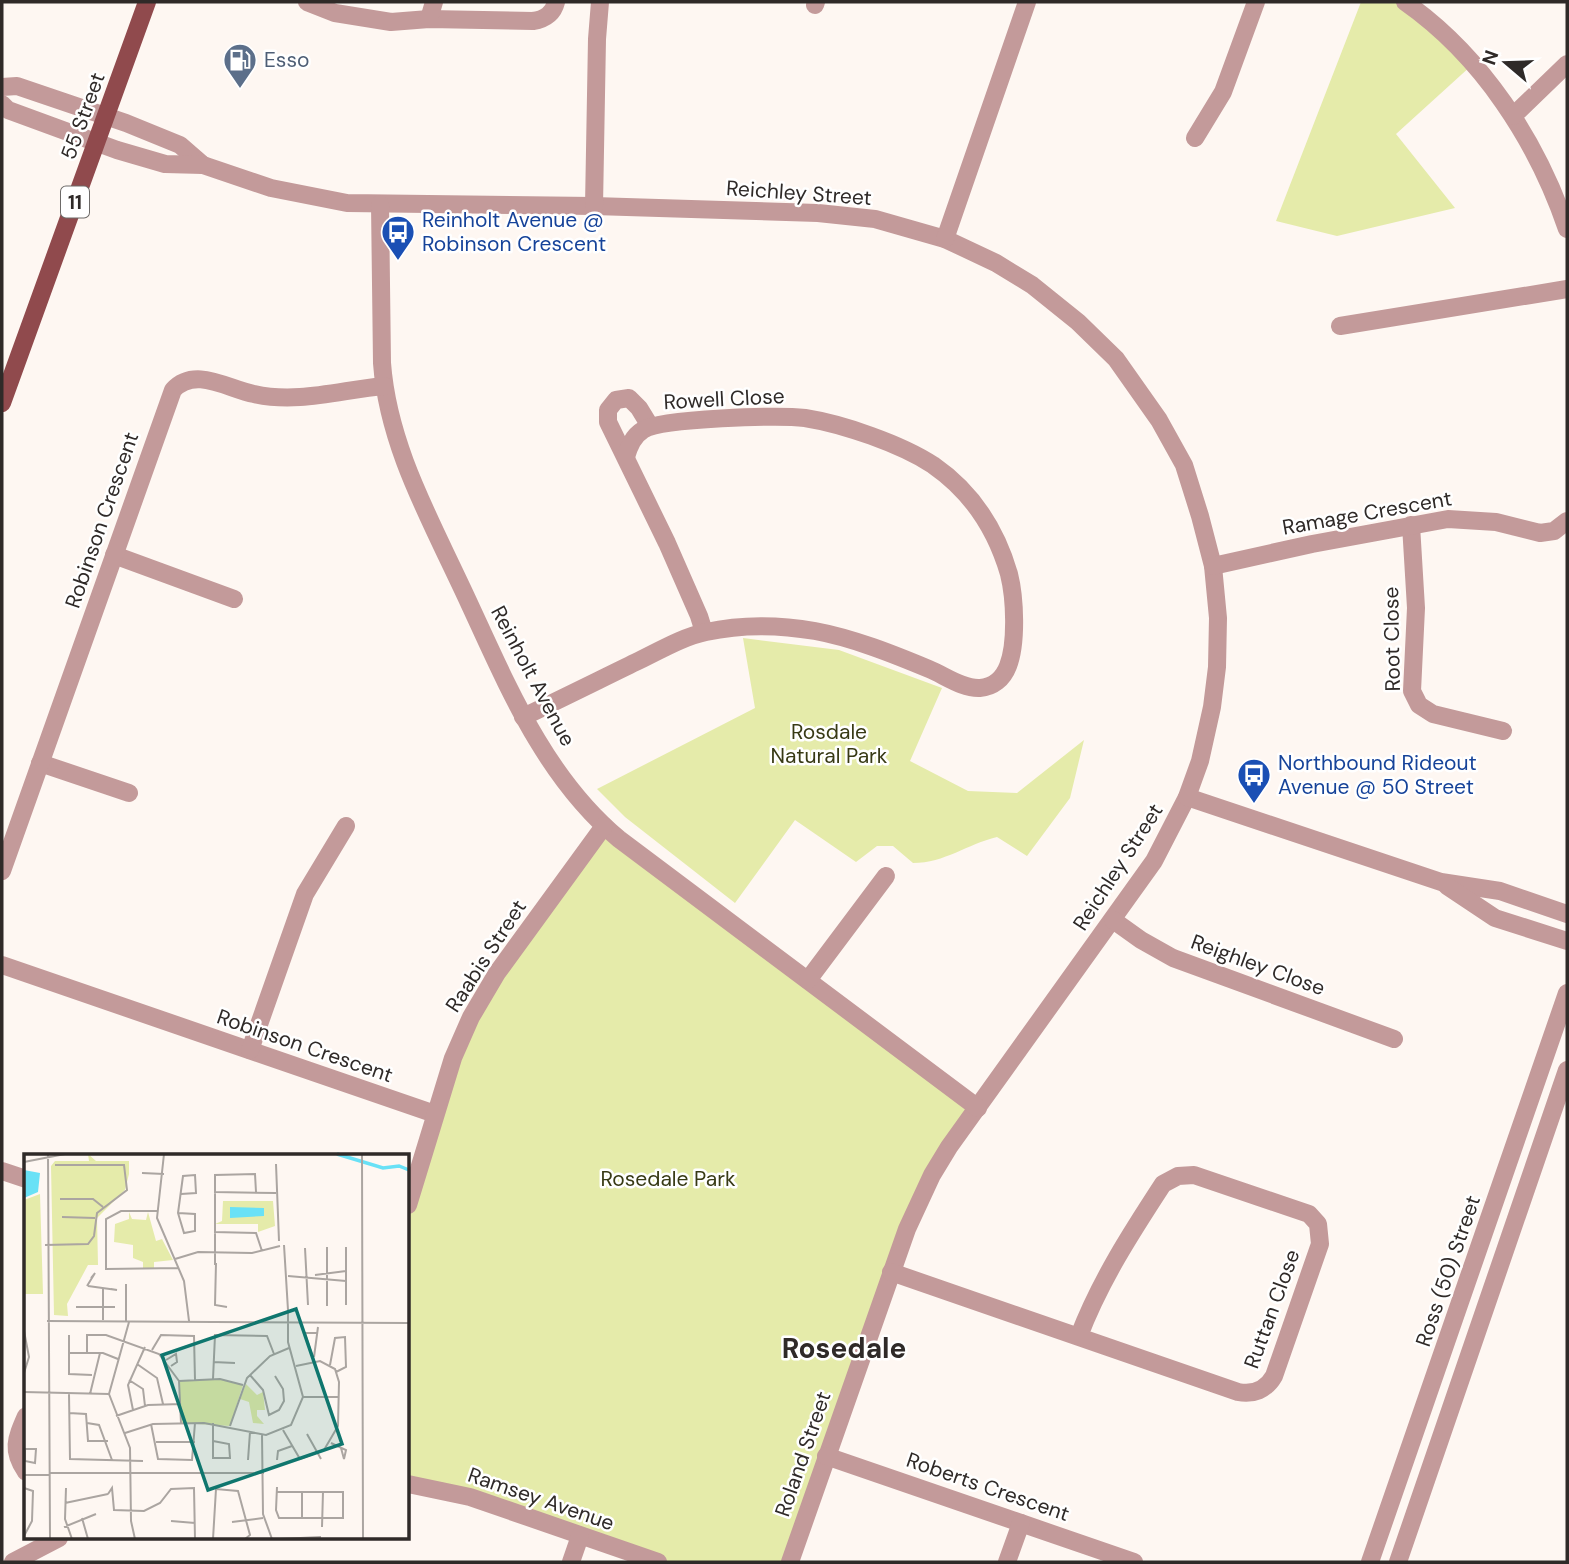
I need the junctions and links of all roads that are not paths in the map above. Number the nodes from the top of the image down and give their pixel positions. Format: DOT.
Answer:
graph roads {
  1 [pos="148,2"];
  2 [pos="307,2"];
  3 [pos="556,2"];
  4 [pos="600,2"];
  5 [pos="1027,2"];
  6 [pos="1256,2"];
  7 [pos="1405,2"];
  8 [pos="431,10"];
  9 [pos="1567,64"];
  10 [pos="2,87"];
  11 [pos="2,104"];
  12 [pos="107,116"];
  13 [pos="1513,116"];
  14 [pos="1195,138"];
  15 [pos="98,142"];
  16 [pos="203,165"];
  17 [pos="380,204"];
  18 [pos="594,206"];
  19 [pos="1567,229"];
  20 [pos="945,239"];
  21 [pos="1567,289"];
  22 [pos="1340,326"];
  23 [pos="384,386"];
  24 [pos="2,403"];
  25 [pos="650,426"];
  26 [pos="626,457"];
  27 [pos="1567,521"];
  28 [pos="1411,525"];
  29 [pos="114,555"];
  30 [pos="1213,566"];
  31 [pos="234,599"];
  32 [pos="704,632"];
  33 [pos="523,717"];
  34 [pos="1503,731"];
  35 [pos="40,763"];
  36 [pos="129,793"];
  37 [pos="1187,797"];
  38 [pos="346,826"];
  39 [pos="604,826"];
  40 [pos="2,871"];
  41 [pos="886,876"];
  42 [pos="1441,882"];
  43 [pos="1567,914"];
  44 [pos="1113,920"];
  45 [pos="1567,941"];
  46 [pos="2,965"];
  47 [pos="808,980"];
  48 [pos="1567,993"];
  49 [pos="1394,1039"];
  50 [pos="250,1051"];
  51 [pos="1567,1070"];
  52 [pos="978,1108"];
  53 [pos="435,1114"];
  54 [pos="2,1171"];
  55 [pos="24,1178"];
  56 [pos="410,1198"];
  57 [pos="891,1272"];
  58 [pos="1079,1336"];
  59 [pos="860,1360"];
  60 [pos="24,1423"];
  61 [pos="827,1456"];
  62 [pos="24,1469"];
  63 [pos="410,1484"];
  64 [pos="1021,1523"];
  65 [pos="580,1536"];
  66 [pos="55,1540"];
  67 [pos="13,1562"];
  68 [pos="571,1562"];
  69 [pos="658,1562"];
  70 [pos="790,1562"];
  71 [pos="1007,1562"];
  72 [pos="1134,1562"];
  73 [pos="1370,1562"];
  74 [pos="1398,1562"];
  1 -- 12 [label="main road, 55 Street / 11"];
  2 -- 8 [label="street"];
  3 -- 8 [label="street"];
  4 -- 18 [label="street"];
  5 -- 20 [label="street"];
  6 -- 14 [label="street"];
  7 -- 13 [label="street"];
  9 -- 13 [label="street"];
  10 -- 12 [label="street, Reichley Street"];
  11 -- 15 [label="street, Reichley Street"];
  12 -- 15 [label="main road, 55 Street / 11"];
  12 -- 16 [label="street, Reichley Street"];
  13 -- 19 [label="street"];
  15 -- 16 [label="street, Reichley Street"];
  15 -- 24 [label="main road, 55 Street / 11"];
  16 -- 17 [label="street, Reichley Street"];
  17 -- 18 [label="street, Reichley Street"];
  17 -- 23 [label="street, Reinholt Avenue"];
  18 -- 20 [label="street, Reichley Street"];
  20 -- 30 [label="street, Reichley Street"];
  21 -- 22 [label="street"];
  23 -- 29 [label="street, Robinson Crescent"];
  23 -- 33 [label="street, Reinholt Avenue"];
  25 -- 26 [label="street, Rowell Close"];
  25 -- 26 [label="street"];
  25 -- 32 [label="street, Rowell Close"];
  26 -- 32 [label="street"];
  27 -- 28 [label="street, Ramage Crescent"];
  28 -- 30 [label="street, Ramage Crescent"];
  28 -- 34 [label="street, Root Close"];
  29 -- 31 [label="street"];
  29 -- 35 [label="street, Robinson Crescent"];
  30 -- 37 [label="street, Reichley Street"];
  32 -- 33 [label="street, Rowell Close"];
  33 -- 39 [label="street, Reinholt Avenue"];
  35 -- 36 [label="street"];
  35 -- 40 [label="street, Robinson Crescent"];
  37 -- 42 [label="street"];
  37 -- 44 [label="street, Reichley Street"];
  38 -- 50 [label="street"];
  39 -- 47 [label="street, Reinholt Avenue"];
  39 -- 53 [label="street, Raabis Street"];
  41 -- 47 [label="street"];
  42 -- 43 [label="street"];
  42 -- 45 [label="street"];
  44 -- 49 [label="street, Reighley Close"];
  44 -- 52 [label="street, Reichley Street"];
  46 -- 50 [label="street, Robinson Crescent"];
  47 -- 52 [label="street, Reinholt Avenue"];
  48 -- 73 [label="street, Ross (50) Street"];
  50 -- 53 [label="street, Robinson Crescent"];
  51 -- 74 [label="street"];
  52 -- 57 [label="street, Reichley Street"];
  53 -- 56 [label="street, Raabis Street"];
  54 -- 55 [label="street"];
  57 -- 58 [label="street, Ruttan Close"];
  57 -- 59 [label="street, Reichley Street"];
  58 -- 58 [label="street, Ruttan Close"];
  59 -- 61 [label="street, Roland Street"];
  60 -- 62 [label="street"];
  61 -- 64 [label="street, Roberts Crescent"];
  61 -- 70 [label="street, Roland Street"];
  63 -- 65 [label="street, Ramsey Avenue"];
  64 -- 71 [label="street"];
  64 -- 72 [label="street, Roberts Crescent"];
  65 -- 68 [label="street"];
  65 -- 69 [label="street, Ramsey Avenue"];
  66 -- 67 [label="street"];
}
